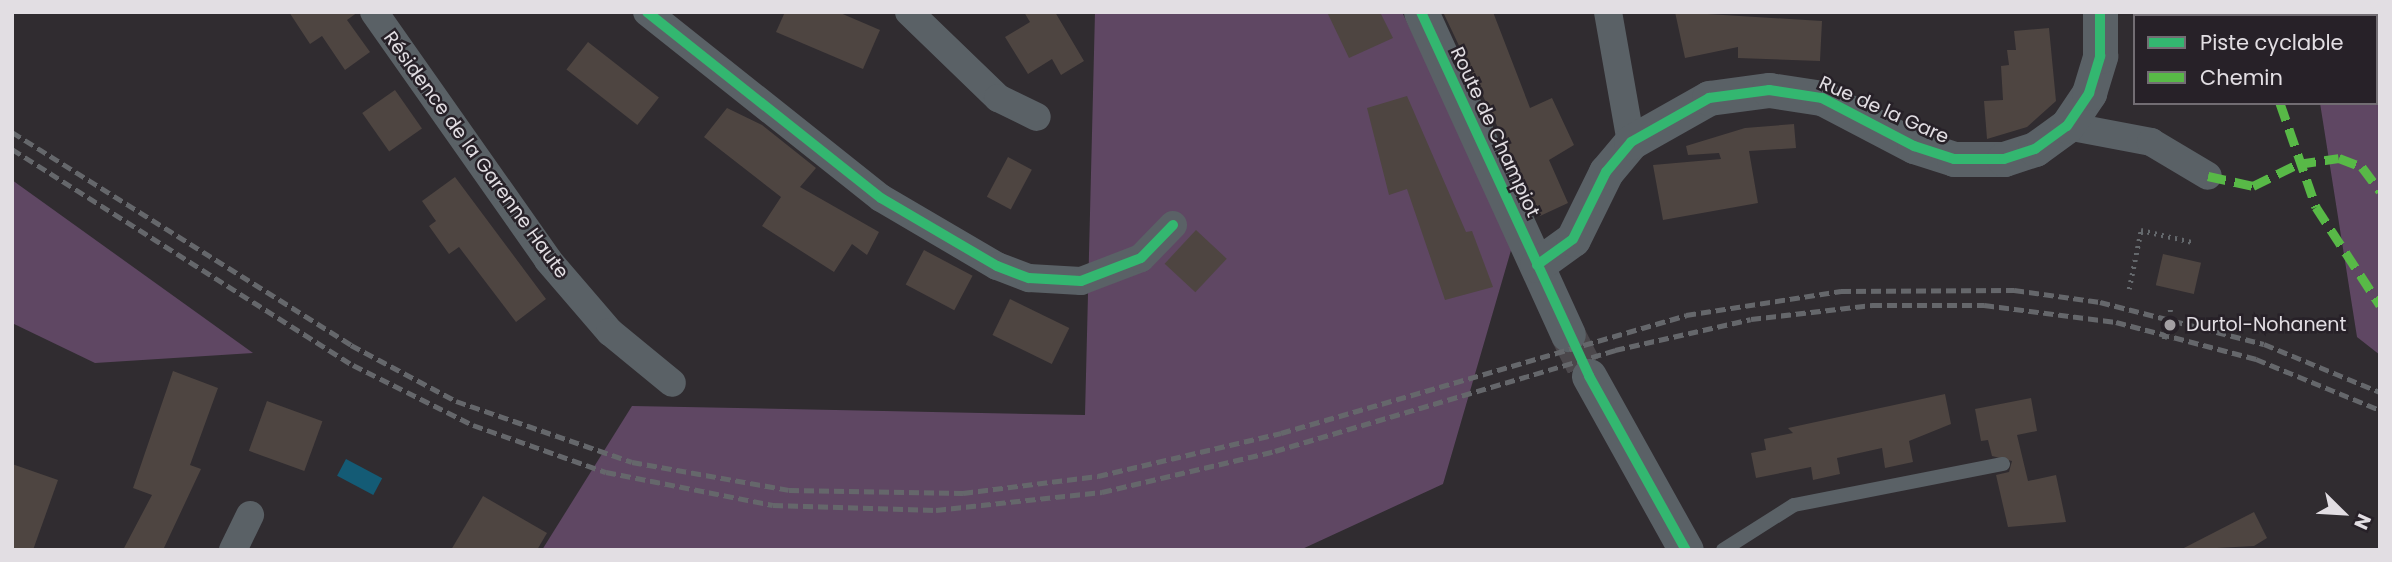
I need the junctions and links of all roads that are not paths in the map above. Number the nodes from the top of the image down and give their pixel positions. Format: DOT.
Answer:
graph roads {
  1 [pos="374,12"];
  2 [pos="647,12"];
  3 [pos="909,12"];
  4 [pos="1421,12"];
  5 [pos="1608,12"];
  6 [pos="2100,12"];
  7 [pos="1037,117"];
  8 [pos="2067,126"];
  9 [pos="1632,142"];
  10 [pos="2208,176"];
  11 [pos="1172,225"];
  12 [pos="1537,265"];
  13 [pos="1568,334"];
  14 [pos="1589,376"];
  15 [pos="672,383"];
  16 [pos="2003,464"];
  17 [pos="250,515"];
  18 [pos="233,550"];
  19 [pos="1686,550"];
  20 [pos="1723,550"];
  1 -- 15 [label="street, Résidence de la Garenne Haute"];
  2 -- 11 [label="street"];
  3 -- 7 [label="street"];
  4 -- 12 [label="street, Route de Champiot"];
  5 -- 9 [label="street"];
  6 -- 8 [label="street"];
  8 -- 9 [label="street, Rue de la Gare"];
  8 -- 10 [label="street"];
  9 -- 12 [label="street, Rue de la Gare"];
  12 -- 13 [label="street"];
  14 -- 19 [label="street"];
  16 -- 20 [label="lane"];
  17 -- 18 [label="street"];
}
